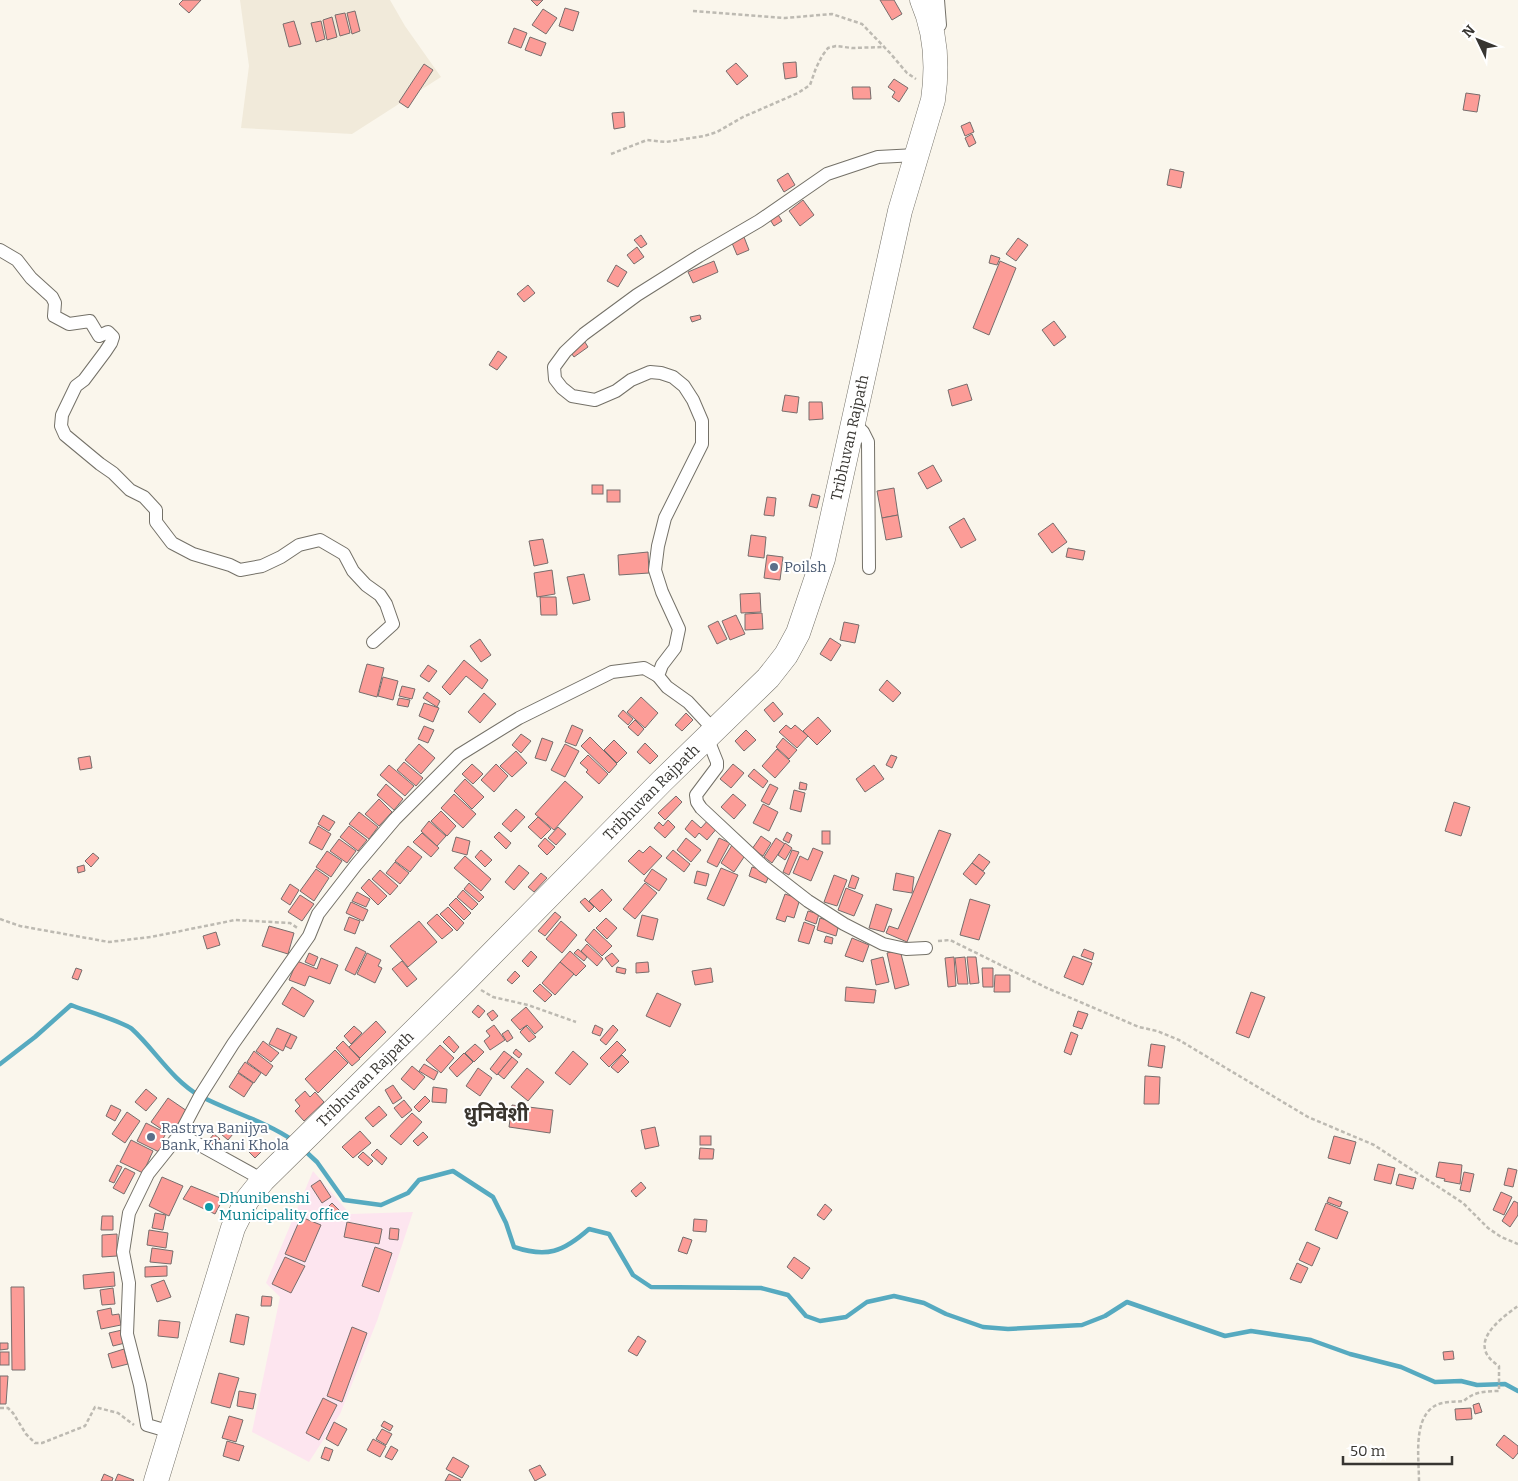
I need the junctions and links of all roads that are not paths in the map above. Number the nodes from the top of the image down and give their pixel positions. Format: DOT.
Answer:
graph roads {
  1 [pos="922,0"];
  2 [pos="938,0"];
  3 [pos="933,96"];
  4 [pos="916,155"];
  5 [pos="0,250"];
  6 [pos="853,422"];
  7 [pos="869,568"];
  8 [pos="373,642"];
  9 [pos="658,676"];
  10 [pos="710,734"];
  11 [pos="926,948"];
  12 [pos="180,1134"];
  13 [pos="263,1180"];
  14 [pos="171,1432"];
  15 [pos="156,1481"];
  1 -- 3 [label="highway, Tribhuvan Rajpath"];
  2 -- 3 [label="street"];
  3 -- 4 [label="highway, Tribhuvan Rajpath"];
  4 -- 6 [label="highway, Tribhuvan Rajpath"];
  4 -- 9 [label="street"];
  5 -- 8 [label="street"];
  6 -- 7 [label="street"];
  6 -- 10 [label="highway, Tribhuvan Rajpath"];
  9 -- 10 [label="street"];
  9 -- 12 [label="street"];
  10 -- 11 [label="street"];
  10 -- 13 [label="highway, Tribhuvan Rajpath"];
  12 -- 13 [label="street"];
  12 -- 14 [label="street"];
  13 -- 14 [label="highway, Tribhuvan Rajpath"];
  14 -- 15 [label="highway, Tribhuvan Rajpath"];
}
